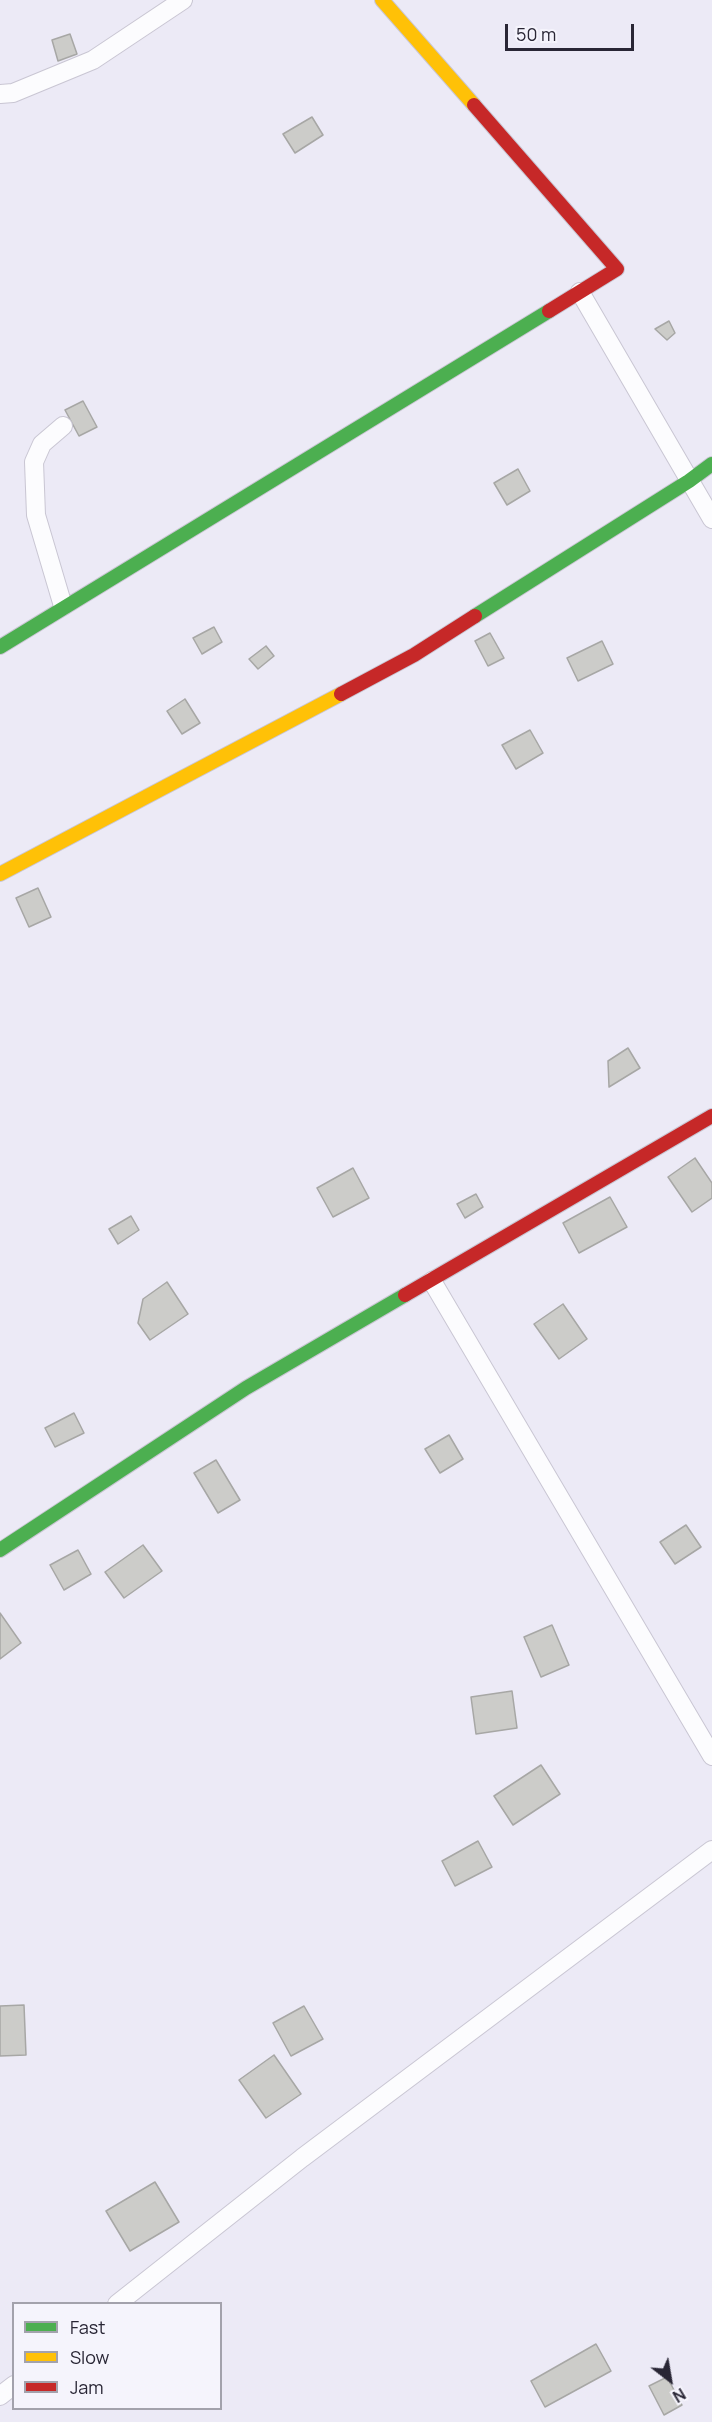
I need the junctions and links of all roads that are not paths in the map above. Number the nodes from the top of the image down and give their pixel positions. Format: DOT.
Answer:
graph roads {
  1 [pos="183,0"];
  2 [pos="382,0"];
  3 [pos="0,94"];
  4 [pos="580,292"];
  5 [pos="63,426"];
  6 [pos="712,464"];
  7 [pos="689,481"];
  8 [pos="712,519"];
  9 [pos="63,606"];
  10 [pos="0,646"];
  11 [pos="0,874"];
  12 [pos="712,1116"];
  13 [pos="432,1281"];
  14 [pos="0,1550"];
  15 [pos="712,1756"];
  16 [pos="712,1850"];
  17 [pos="120,2302"];
  18 [pos="12,2387"];
  19 [pos="0,2396"];
  1 -- 3 [label="street"];
  2 -- 4 [label="street"];
  4 -- 7 [label="street"];
  4 -- 9 [label="street"];
  5 -- 9 [label="street"];
  6 -- 7 [label="street"];
  7 -- 8 [label="street"];
  7 -- 11 [label="street"];
  9 -- 10 [label="street"];
  12 -- 13 [label="street"];
  13 -- 14 [label="street"];
  13 -- 15 [label="street"];
  16 -- 17 [label="street"];
  18 -- 19 [label="street"];
}
